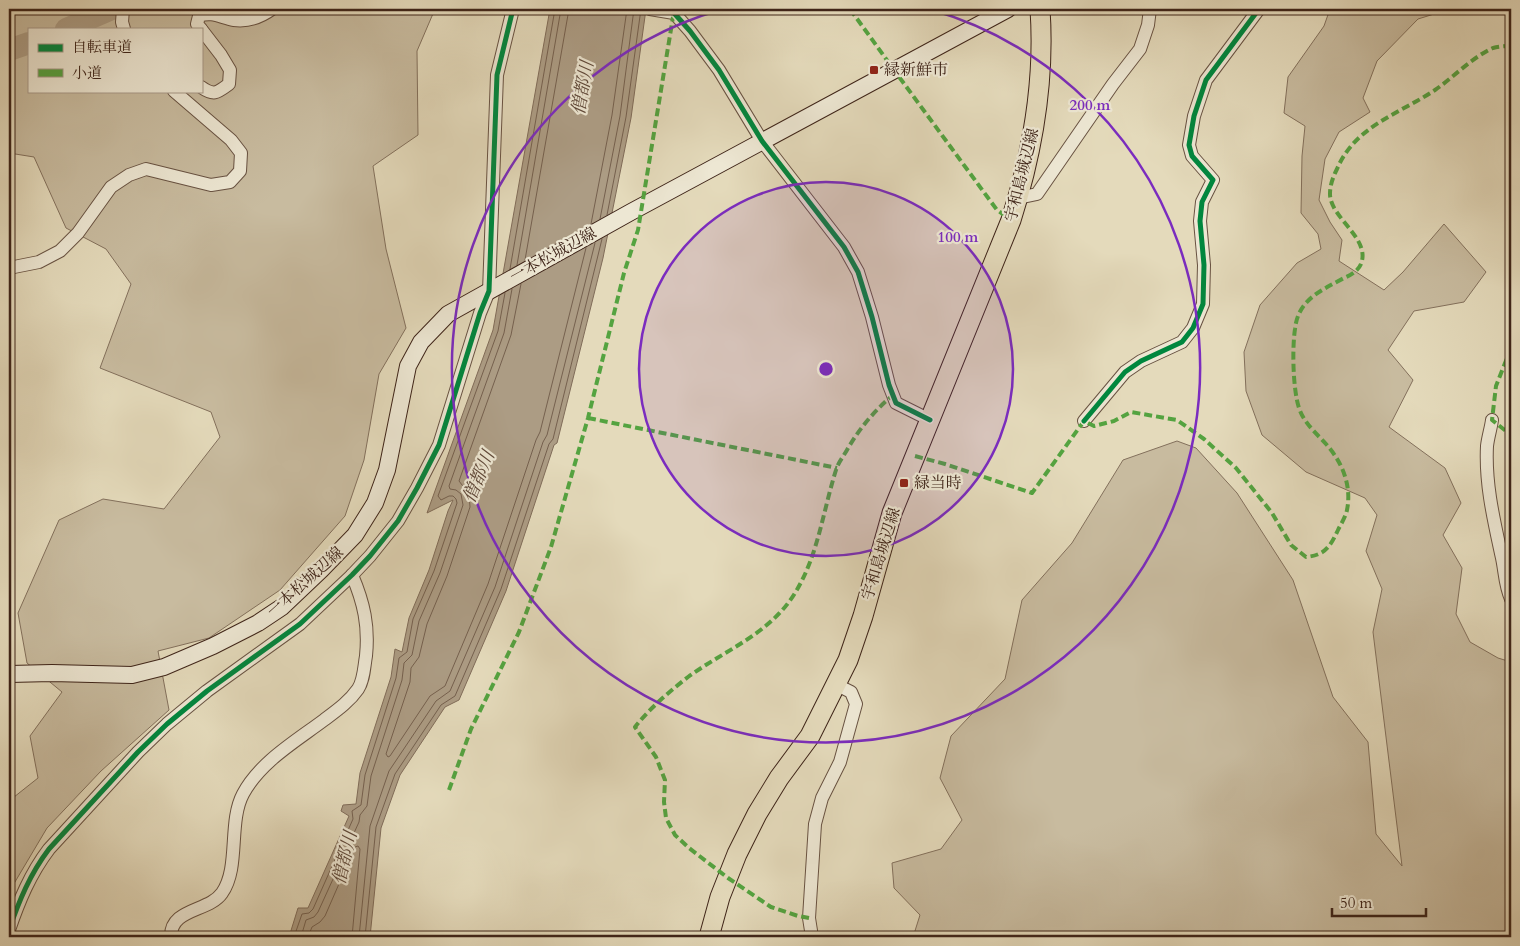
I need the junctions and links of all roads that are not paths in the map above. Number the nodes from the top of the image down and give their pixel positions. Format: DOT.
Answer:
graph roads {
  1 [pos="123,9"];
  2 [pos="272,9"];
  3 [pos="513,9"];
  4 [pos="650,9"];
  5 [pos="1008,9"];
  6 [pos="1040,9"];
  7 [pos="1150,9"];
  8 [pos="1259,9"];
  9 [pos="124,28"];
  10 [pos="200,28"];
  11 [pos="202,30"];
  12 [pos="202,88"];
  13 [pos="175,92"];
  14 [pos="762,141"];
  15 [pos="1018,198"];
  16 [pos="9,268"];
  17 [pos="489,291"];
  18 [pos="930,420"];
  19 [pos="1492,420"];
  20 [pos="1084,421"];
  21 [pos="352,575"];
  22 [pos="1511,599"];
  23 [pos="9,674"];
  24 [pos="837,685"];
  25 [pos="9,930"];
  26 [pos="171,937"];
  27 [pos="709,937"];
  28 [pos="812,937"];
  1 -- 9 [label="street"];
  2 -- 10 [label="street"];
  3 -- 17 [label="street"];
  4 -- 14 [label="street"];
  5 -- 14 [label="main road, 一本松城辺線"];
  6 -- 15 [label="main road, 宇和島城辺線"];
  7 -- 15 [label="street"];
  8 -- 20 [label="street"];
  11 -- 12 [label="street"];
  13 -- 16 [label="street"];
  14 -- 17 [label="main road, 一本松城辺線"];
  14 -- 18 [label="street"];
  15 -- 18 [label="main road, 宇和島城辺線"];
  17 -- 21 [label="street"];
  17 -- 23 [label="main road, 一本松城辺線"];
  18 -- 24 [label="main road, 宇和島城辺線"];
  19 -- 22 [label="street"];
  21 -- 25 [label="street"];
  21 -- 26 [label="street"];
  24 -- 27 [label="main road, 宇和島城辺線"];
  24 -- 28 [label="street"];
}
